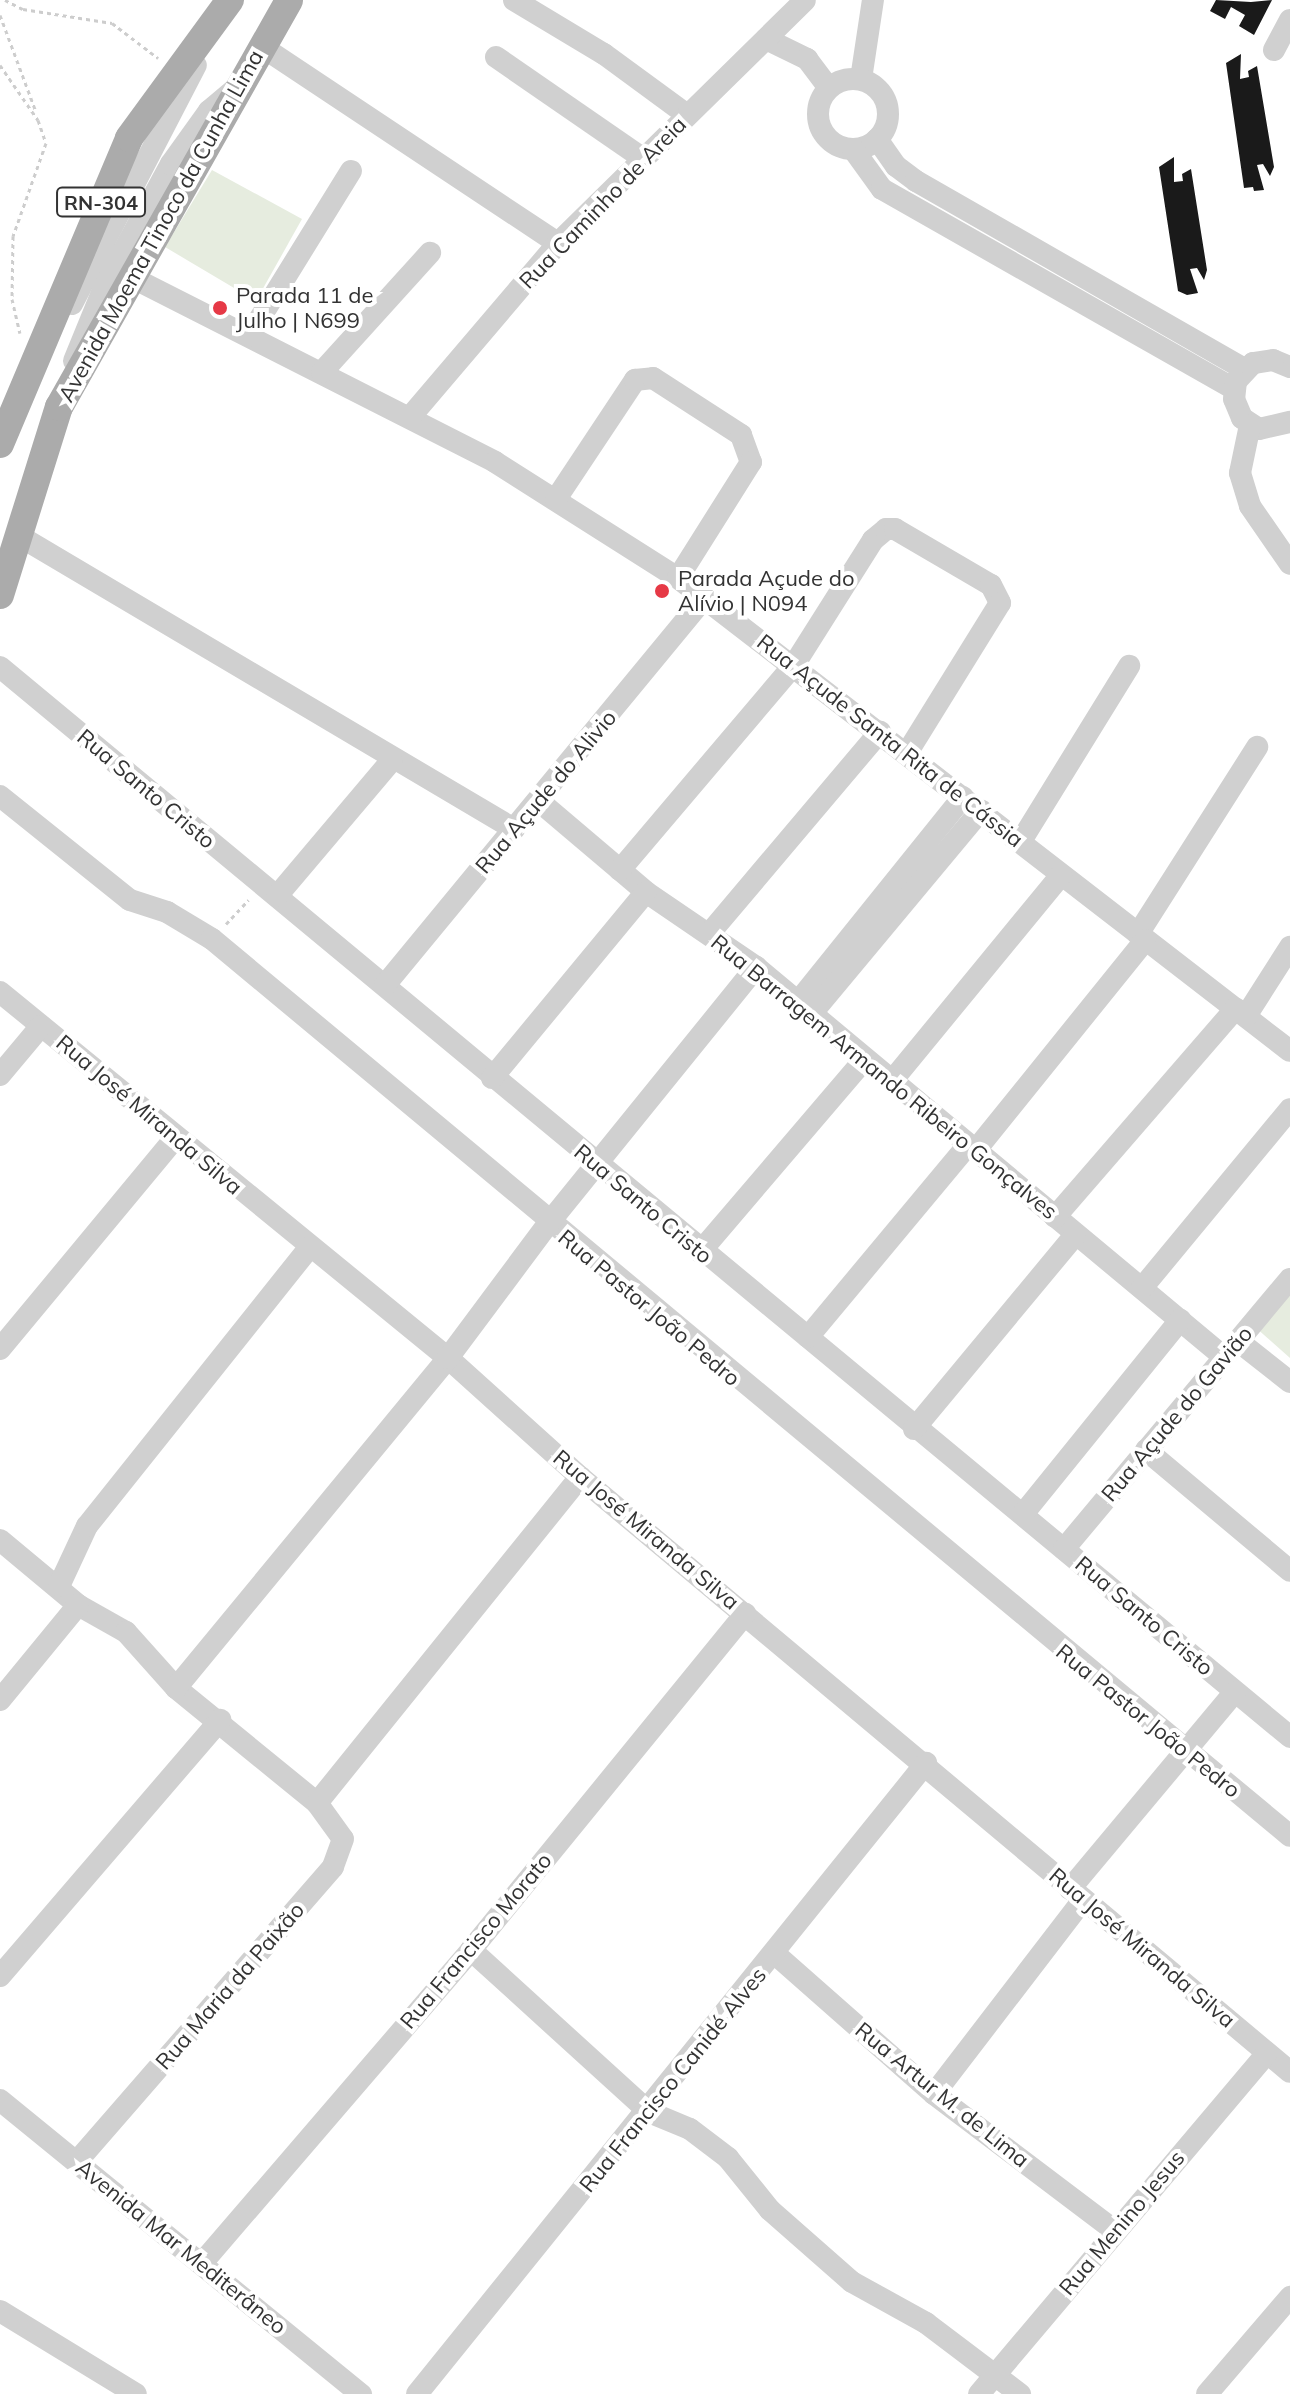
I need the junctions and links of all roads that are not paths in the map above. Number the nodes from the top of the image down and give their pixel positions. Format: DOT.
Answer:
graph roads {
  1 [pos="230,0"];
  2 [pos="238,0"];
  3 [pos="289,0"];
  4 [pos="514,0"];
  5 [pos="805,0"];
  6 [pos="873,0"];
  7 [pos="1290,20"];
  8 [pos="766,39"];
  9 [pos="261,46"];
  10 [pos="1274,50"];
  11 [pos="496,57"];
  12 [pos="861,79"];
  13 [pos="241,85"];
  14 [pos="829,88"];
  15 [pos="687,115"];
  16 [pos="877,139"];
  17 [pos="853,149"];
  18 [pos="641,157"];
  19 [pos="351,171"];
  20 [pos="558,243"];
  21 [pos="430,253"];
  22 [pos="133,278"];
  23 [pos="249,336"];
  24 [pos="37,351"];
  25 [pos="1290,367"];
  26 [pos="322,372"];
  27 [pos="1239,379"];
  28 [pos="59,407"];
  29 [pos="411,416"];
  30 [pos="1290,422"];
  31 [pos="1250,425"];
  32 [pos="0,444"];
  33 [pos="556,499"];
  34 [pos="21,537"];
  35 [pos="1290,564"];
  36 [pos="678,578"];
  37 [pos="0,595"];
  38 [pos="704,598"];
  39 [pos="794,665"];
  40 [pos="1129,666"];
  41 [pos="0,667"];
  42 [pos="880,732"];
  43 [pos="1257,747"];
  44 [pos="907,753"];
  45 [pos="391,761"];
  46 [pos="0,796"];
  47 [pos="540,802"];
  48 [pos="972,803"];
  49 [pos="514,829"];
  50 [pos="1021,841"];
  51 [pos="620,870"];
  52 [pos="1061,875"];
  53 [pos="269,891"];
  54 [pos="646,892"];
  55 [pos="709,934"];
  56 [pos="1142,937"];
  57 [pos="1290,947"];
  58 [pos="756,967"];
  59 [pos="385,985"];
  60 [pos="0,992"];
  61 [pos="805,1008"];
  62 [pos="1241,1012"];
  63 [pos="41,1026"];
  64 [pos="1290,1051"];
  65 [pos="864,1060"];
  66 [pos="0,1075"];
  67 [pos="492,1078"];
  68 [pos="891,1082"];
  69 [pos="1290,1109"];
  70 [pos="176,1137"];
  71 [pos="971,1148"];
  72 [pos="596,1165"];
  73 [pos="1055,1217"];
  74 [pos="548,1224"];
  75 [pos="1075,1235"];
  76 [pos="309,1248"];
  77 [pos="700,1252"];
  78 [pos="1290,1279"];
  79 [pos="1142,1288"];
  80 [pos="1180,1320"];
  81 [pos="808,1337"];
  82 [pos="0,1349"];
  83 [pos="1231,1349"];
  84 [pos="448,1358"];
  85 [pos="1290,1382"];
  86 [pos="914,1429"];
  87 [pos="1146,1450"];
  88 [pos="580,1477"];
  89 [pos="1023,1514"];
  90 [pos="0,1540"];
  91 [pos="1064,1549"];
  92 [pos="1290,1571"];
  93 [pos="59,1586"];
  94 [pos="78,1605"];
  95 [pos="745,1614"];
  96 [pos="176,1688"];
  97 [pos="1235,1692"];
  98 [pos="0,1700"];
  99 [pos="220,1720"];
  100 [pos="1290,1737"];
  101 [pos="1185,1754"];
  102 [pos="926,1763"];
  103 [pos="317,1803"];
  104 [pos="1290,1836"];
  105 [pos="1077,1894"];
  106 [pos="471,1950"];
  107 [pos="774,1953"];
  108 [pos="0,1976"];
  109 [pos="1267,2053"];
  110 [pos="1290,2072"];
  111 [pos="934,2094"];
  112 [pos="0,2100"];
  113 [pos="649,2112"];
  114 [pos="77,2161"];
  115 [pos="1114,2230"];
  116 [pos="202,2263"];
  117 [pos="1290,2297"];
  118 [pos="0,2311"];
  119 [pos="997,2373"];
  120 [pos="136,2394"];
  121 [pos="361,2394"];
  122 [pos="417,2394"];
  123 [pos="979,2394"];
  124 [pos="1020,2394"];
  125 [pos="1207,2394"];
  1 -- 24 [label="main road, Avenida Moema Tinoco da Cunha Lima / RN-304"];
  2 -- 24 [label="street"];
  3 -- 9 [label="main road, Avenida Moema Tinoco da Cunha Lima / RN-304"];
  4 -- 15 [label="street"];
  5 -- 8 [label="street, Rua Caminho de Areia"];
  6 -- 12 [label="street"];
  7 -- 10 [label="street"];
  8 -- 14 [label="street"];
  8 -- 15 [label="street, Rua Caminho de Areia"];
  9 -- 13 [label="main road, Avenida Moema Tinoco da Cunha Lima / RN-304"];
  9 -- 20 [label="street"];
  11 -- 18 [label="street"];
  12 -- 14 [label="street"];
  12 -- 16 [label="street"];
  13 -- 22 [label="main road, Avenida Moema Tinoco da Cunha Lima / RN-304"];
  13 -- 28 [label="street"];
  14 -- 17 [label="street"];
  15 -- 18 [label="street, Rua Caminho de Areia"];
  16 -- 17 [label="street"];
  16 -- 27 [label="street"];
  17 -- 27 [label="street"];
  18 -- 20 [label="street, Rua Caminho de Areia"];
  19 -- 23 [label="street"];
  20 -- 29 [label="street, Rua Caminho de Areia"];
  21 -- 26 [label="street"];
  22 -- 23 [label="street, Rua Açude Santa Rita de Cássia"];
  22 -- 28 [label="main road, Avenida Moema Tinoco da Cunha Lima / RN-304"];
  23 -- 26 [label="street, Rua Açude Santa Rita de Cássia"];
  24 -- 32 [label="main road, Avenida Moema Tinoco da Cunha Lima / RN-304"];
  25 -- 27 [label="street"];
  26 -- 29 [label="street, Rua Açude Santa Rita de Cássia"];
  27 -- 31 [label="street"];
  28 -- 34 [label="main road, Avenida Moema Tinoco da Cunha Lima / RN-304"];
  29 -- 33 [label="street, Rua Açude Santa Rita de Cássia"];
  30 -- 31 [label="street"];
  31 -- 35 [label="street"];
  33 -- 36 [label="street, Rua Açude Santa Rita de Cássia"];
  33 -- 36 [label="street"];
  34 -- 37 [label="main road, Avenida Moema Tinoco da Cunha Lima / RN-304"];
  34 -- 45 [label="street"];
  36 -- 38 [label="street, Rua Açude Santa Rita de Cássia"];
  38 -- 39 [label="street, Rua Açude Santa Rita de Cássia"];
  38 -- 47 [label="street, Rua Açude do Alivio"];
  39 -- 42 [label="street, Rua Açude Santa Rita de Cássia"];
  39 -- 44 [label="street"];
  39 -- 51 [label="street"];
  40 -- 50 [label="street"];
  41 -- 53 [label="street, Rua Santo Cristo"];
  42 -- 44 [label="street, Rua Açude Santa Rita de Cássia"];
  42 -- 55 [label="street"];
  43 -- 56 [label="street"];
  44 -- 48 [label="street, Rua Açude Santa Rita de Cássia"];
  45 -- 49 [label="street"];
  45 -- 53 [label="street"];
  46 -- 74 [label="street, Rua Pastor João Pedro"];
  47 -- 49 [label="street, Rua Açude do Alivio"];
  47 -- 51 [label="street, Rua Barragem Armando Ribeiro Gonçalves"];
  48 -- 50 [label="street, Rua Açude Santa Rita de Cássia"];
  48 -- 61 [label="street"];
  49 -- 59 [label="street, Rua Açude do Alivio"];
  50 -- 52 [label="street, Rua Açude Santa Rita de Cássia"];
  51 -- 54 [label="street, Rua Barragem Armando Ribeiro Gonçalves"];
  52 -- 56 [label="street, Rua Açude Santa Rita de Cássia"];
  52 -- 68 [label="street"];
  53 -- 59 [label="street, Rua Santo Cristo"];
  54 -- 55 [label="street, Rua Barragem Armando Ribeiro Gonçalves"];
  54 -- 67 [label="street"];
  55 -- 58 [label="street, Rua Barragem Armando Ribeiro Gonçalves"];
  56 -- 62 [label="street, Rua Açude Santa Rita de Cássia"];
  56 -- 71 [label="street"];
  57 -- 62 [label="street"];
  58 -- 61 [label="street, Rua Barragem Armando Ribeiro Gonçalves"];
  58 -- 72 [label="street"];
  59 -- 67 [label="street, Rua Santo Cristo"];
  60 -- 63 [label="street, Rua José Miranda Silva"];
  61 -- 65 [label="street, Rua Barragem Armando Ribeiro Gonçalves"];
  62 -- 64 [label="street, Rua Açude Santa Rita de Cássia"];
  62 -- 73 [label="street"];
  63 -- 66 [label="street"];
  63 -- 70 [label="street, Rua José Miranda Silva"];
  65 -- 68 [label="street, Rua Barragem Armando Ribeiro Gonçalves"];
  65 -- 77 [label="street"];
  67 -- 72 [label="street, Rua Santo Cristo"];
  68 -- 71 [label="street, Rua Barragem Armando Ribeiro Gonçalves"];
  69 -- 79 [label="street"];
  70 -- 76 [label="street, Rua José Miranda Silva"];
  70 -- 82 [label="street"];
  71 -- 73 [label="street, Rua Barragem Armando Ribeiro Gonçalves"];
  71 -- 81 [label="street"];
  72 -- 74 [label="street"];
  72 -- 77 [label="street, Rua Santo Cristo"];
  73 -- 75 [label="street, Rua Barragem Armando Ribeiro Gonçalves"];
  74 -- 84 [label="street"];
  74 -- 101 [label="street, Rua Pastor João Pedro"];
  75 -- 79 [label="street, Rua Barragem Armando Ribeiro Gonçalves"];
  75 -- 86 [label="street"];
  76 -- 84 [label="street, Rua José Miranda Silva"];
  76 -- 93 [label="street"];
  77 -- 81 [label="street, Rua Santo Cristo"];
  78 -- 83 [label="street, Rua Açude do Gavião"];
  79 -- 80 [label="street, Rua Barragem Armando Ribeiro Gonçalves"];
  80 -- 83 [label="street, Rua Barragem Armando Ribeiro Gonçalves"];
  80 -- 89 [label="street"];
  81 -- 86 [label="street, Rua Santo Cristo"];
  83 -- 85 [label="street, Rua Barragem Armando Ribeiro Gonçalves"];
  83 -- 87 [label="street, Rua Açude do Gavião"];
  84 -- 88 [label="street, Rua José Miranda Silva"];
  84 -- 96 [label="street"];
  86 -- 89 [label="street, Rua Santo Cristo"];
  87 -- 91 [label="street, Rua Açude do Gavião"];
  87 -- 92 [label="street"];
  88 -- 95 [label="street, Rua José Miranda Silva"];
  88 -- 103 [label="street"];
  89 -- 91 [label="street, Rua Santo Cristo"];
  90 -- 93 [label="street"];
  91 -- 97 [label="street, Rua Santo Cristo"];
  93 -- 94 [label="street"];
  94 -- 96 [label="street"];
  94 -- 98 [label="street"];
  95 -- 102 [label="street, Rua José Miranda Silva"];
  95 -- 106 [label="street, Rua Francisco Morato"];
  96 -- 99 [label="street"];
  97 -- 100 [label="street, Rua Santo Cristo"];
  97 -- 101 [label="street"];
  99 -- 103 [label="street"];
  99 -- 108 [label="street"];
  101 -- 104 [label="street, Rua Pastor João Pedro"];
  101 -- 105 [label="street"];
  102 -- 105 [label="street, Rua José Miranda Silva"];
  102 -- 107 [label="street, Rua Francisco Canidé Alves"];
  103 -- 114 [label="street, Rua Maria da Paixão"];
  105 -- 109 [label="street, Rua José Miranda Silva"];
  105 -- 111 [label="street"];
  106 -- 113 [label="street"];
  106 -- 116 [label="street, Rua Francisco Morato"];
  107 -- 111 [label="street, Rua Artur M. de Lima"];
  107 -- 113 [label="street, Rua Francisco Canidé Alves"];
  109 -- 110 [label="street, Rua José Miranda Silva"];
  109 -- 115 [label="street, Rua Menino Jesus"];
  111 -- 115 [label="street, Rua Artur M. de Lima"];
  112 -- 114 [label="street, Avenida Mar Mediterâneo"];
  113 -- 119 [label="street"];
  113 -- 122 [label="street, Rua Francisco Canidé Alves"];
  114 -- 116 [label="street, Avenida Mar Mediterâneo"];
  115 -- 119 [label="street, Rua Menino Jesus"];
  116 -- 121 [label="street, Avenida Mar Mediterâneo"];
  117 -- 125 [label="street"];
  118 -- 120 [label="street"];
  119 -- 123 [label="street, Rua Menino Jesus"];
  119 -- 124 [label="street"];
}
